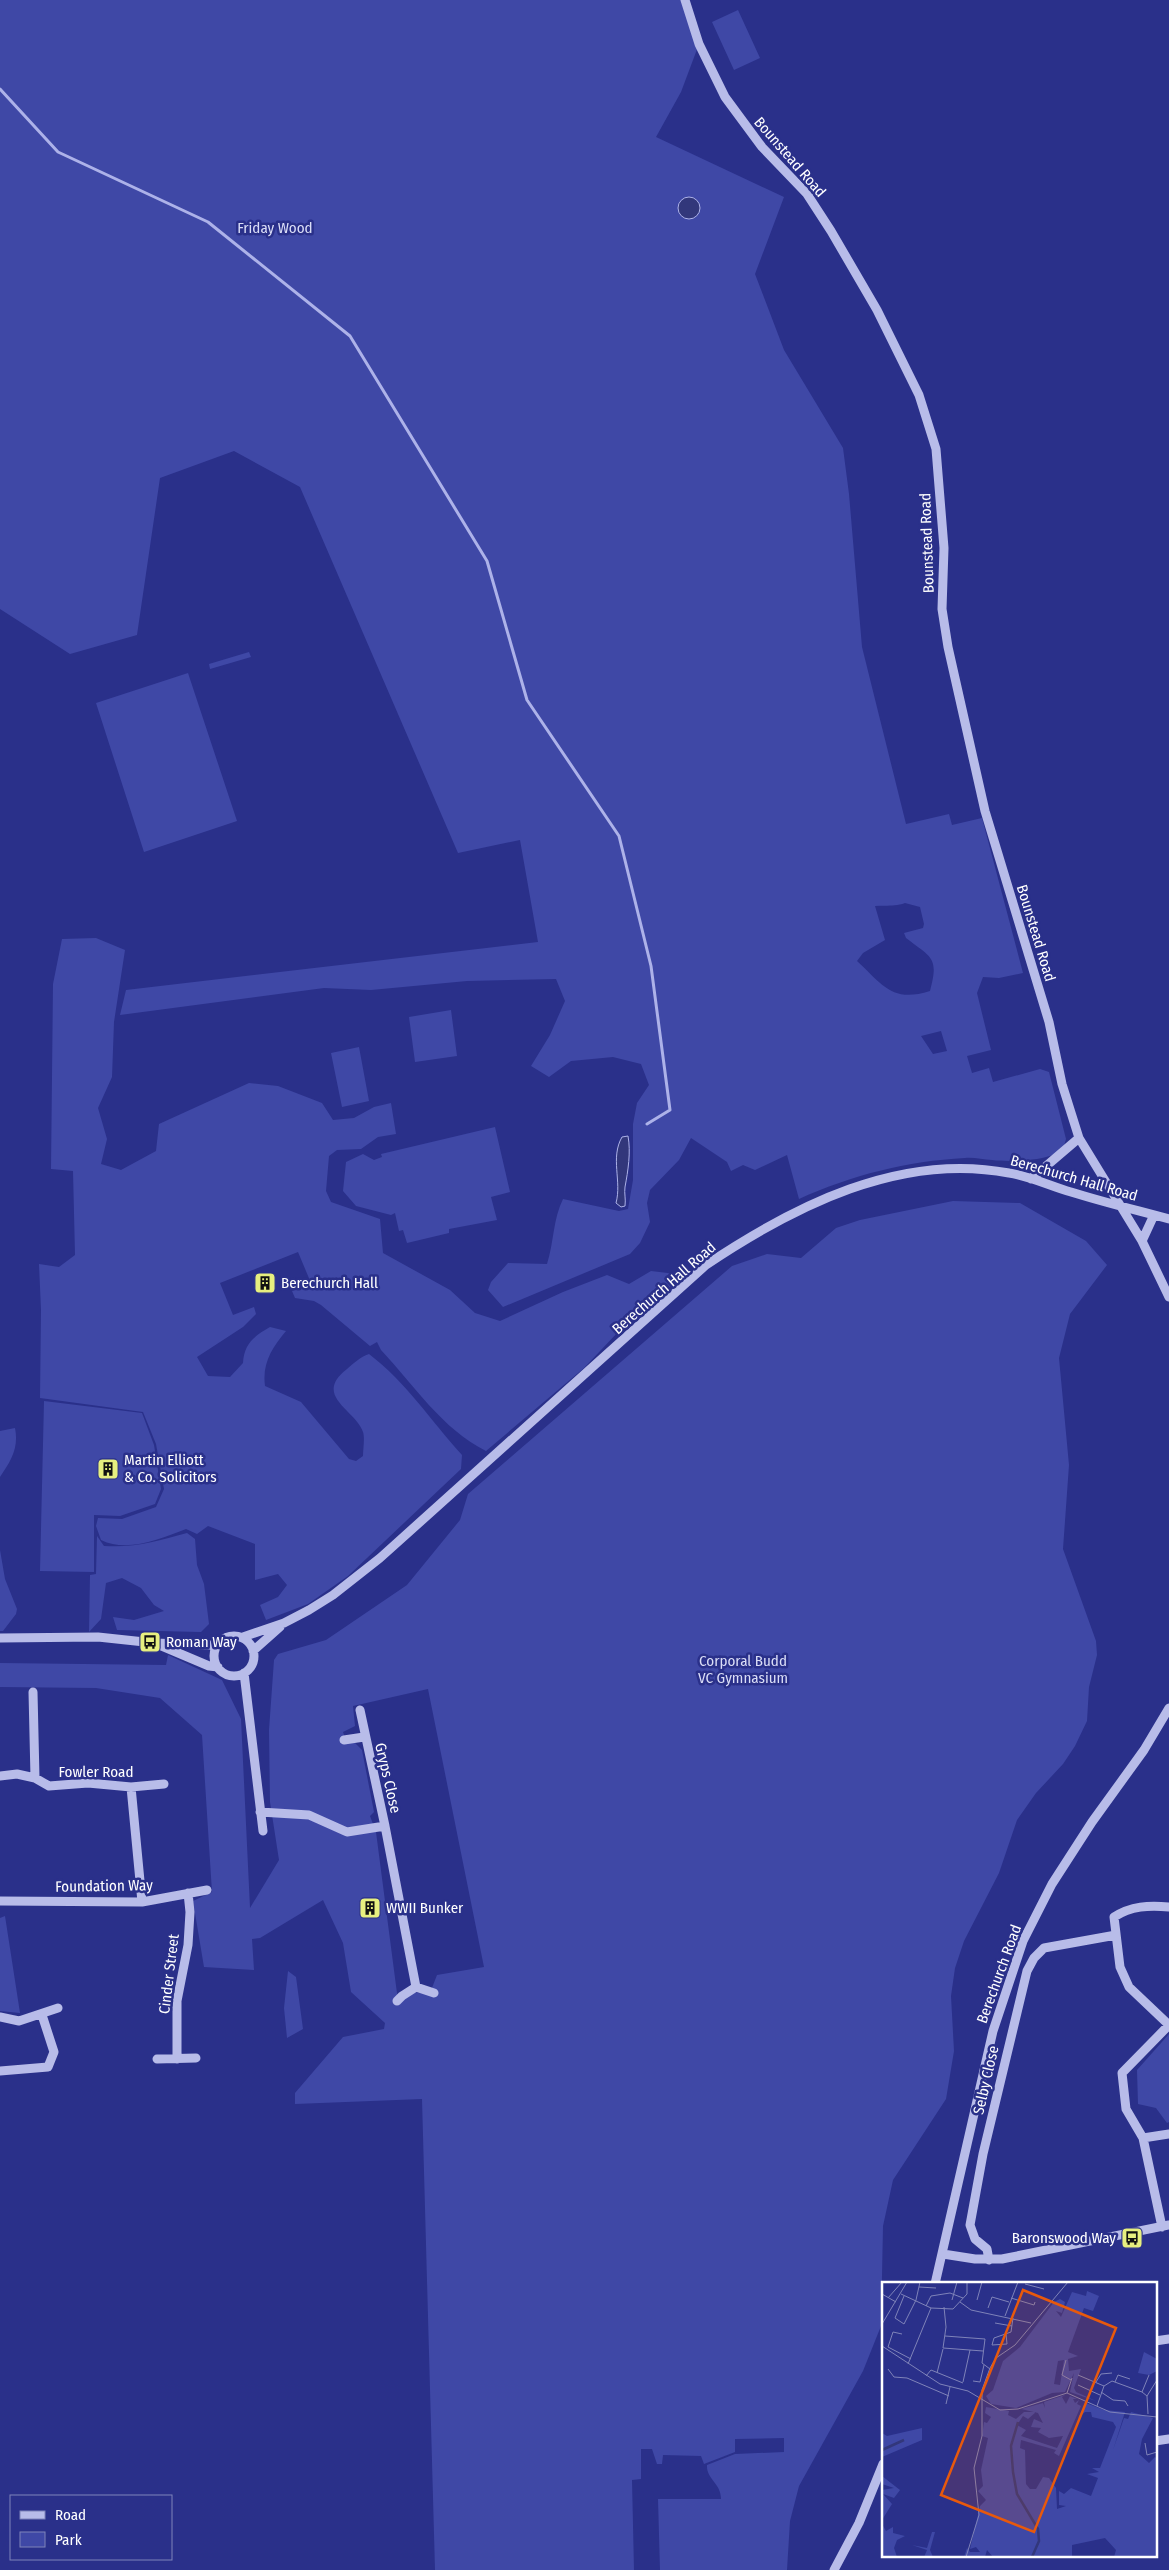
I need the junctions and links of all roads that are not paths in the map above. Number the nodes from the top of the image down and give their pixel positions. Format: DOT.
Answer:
graph roads {
  1 [pos="685,0"];
  2 [pos="1078,1138"];
  3 [pos="1031,1179"];
  4 [pos="1120,1207"];
  5 [pos="1154,1215"];
  6 [pos="1169,1219"];
  7 [pos="1142,1241"];
  8 [pos="1169,1296"];
  9 [pos="284,1623"];
  10 [pos="243,1637"];
  11 [pos="0,1638"];
  12 [pos="154,1643"];
  13 [pos="215,1648"];
  14 [pos="253,1651"];
  15 [pos="218,1667"];
  16 [pos="244,1673"];
  17 [pos="32,1692"];
  18 [pos="1169,1708"];
  19 [pos="360,1710"];
  20 [pos="364,1738"];
  21 [pos="344,1740"];
  22 [pos="0,1776"];
  23 [pos="35,1778"];
  24 [pos="164,1784"];
  25 [pos="131,1787"];
  26 [pos="260,1812"];
  27 [pos="386,1826"];
  28 [pos="263,1831"];
  29 [pos="207,1890"];
  30 [pos="188,1893"];
  31 [pos="0,1901"];
  32 [pos="142,1902"];
  33 [pos="1169,1907"];
  34 [pos="1116,1935"];
  35 [pos="416,1987"];
  36 [pos="434,1993"];
  37 [pos="398,2002"];
  38 [pos="58,2008"];
  39 [pos="42,2015"];
  40 [pos="0,2017"];
  41 [pos="1169,2025"];
  42 [pos="196,2058"];
  43 [pos="158,2059"];
  44 [pos="177,2059"];
  45 [pos="0,2071"];
  46 [pos="1169,2134"];
  47 [pos="1143,2138"];
  48 [pos="1166,2226"];
  49 [pos="943,2254"];
  50 [pos="989,2260"];
  51 [pos="936,2282"];
  52 [pos="1169,2339"];
  53 [pos="1156,2340"];
  54 [pos="1169,2439"];
  55 [pos="1156,2441"];
  56 [pos="882,2466"];
  57 [pos="834,2570"];
  1 -- 2 [label="street, Bounstead Road"];
  2 -- 3 [label="street"];
  2 -- 4 [label="street, Bounstead Road"];
  3 -- 4 [label="street, Berechurch Hall Road"];
  3 -- 9 [label="street, Berechurch Hall Road"];
  4 -- 5 [label="street, Berechurch Hall Road"];
  4 -- 7 [label="street"];
  5 -- 6 [label="street, Berechurch Hall Road"];
  5 -- 7 [label="street"];
  7 -- 8 [label="street"];
  9 -- 10 [label="street, Berechurch Hall Road"];
  9 -- 14 [label="street, Berechurch Hall Road"];
  10 -- 13 [label="street"];
  10 -- 14 [label="street"];
  11 -- 12 [label="street"];
  12 -- 13 [label="street"];
  12 -- 15 [label="street"];
  13 -- 15 [label="street"];
  14 -- 16 [label="street"];
  15 -- 16 [label="street"];
  16 -- 26 [label="street"];
  17 -- 23 [label="street"];
  18 -- 49 [label="street, Berechurch Road"];
  19 -- 20 [label="street, Gryps Close"];
  20 -- 21 [label="street, Gryps Close"];
  20 -- 27 [label="street, Gryps Close"];
  22 -- 23 [label="street, Fowler Road"];
  23 -- 25 [label="street, Fowler Road"];
  24 -- 25 [label="street, Fowler Road"];
  25 -- 32 [label="street"];
  26 -- 27 [label="street, Gryps Close"];
  26 -- 28 [label="street"];
  27 -- 35 [label="street, Gryps Close"];
  29 -- 30 [label="street, Foundation Way"];
  30 -- 32 [label="street, Foundation Way"];
  30 -- 44 [label="street, Cinder Street"];
  31 -- 32 [label="street, Foundation Way"];
  33 -- 34 [label="street"];
  34 -- 41 [label="street"];
  34 -- 50 [label="street, Selby Close"];
  35 -- 36 [label="street"];
  35 -- 37 [label="street"];
  38 -- 39 [label="street"];
  39 -- 40 [label="street"];
  39 -- 45 [label="street"];
  41 -- 47 [label="street"];
  42 -- 44 [label="street"];
  43 -- 44 [label="street"];
  46 -- 47 [label="street"];
  47 -- 48 [label="street"];
  48 -- 50 [label="street"];
  49 -- 50 [label="street"];
  49 -- 51 [label="street, Berechurch Road"];
  52 -- 53 [label="street"];
  54 -- 55 [label="street"];
  56 -- 57 [label="street"];
}
